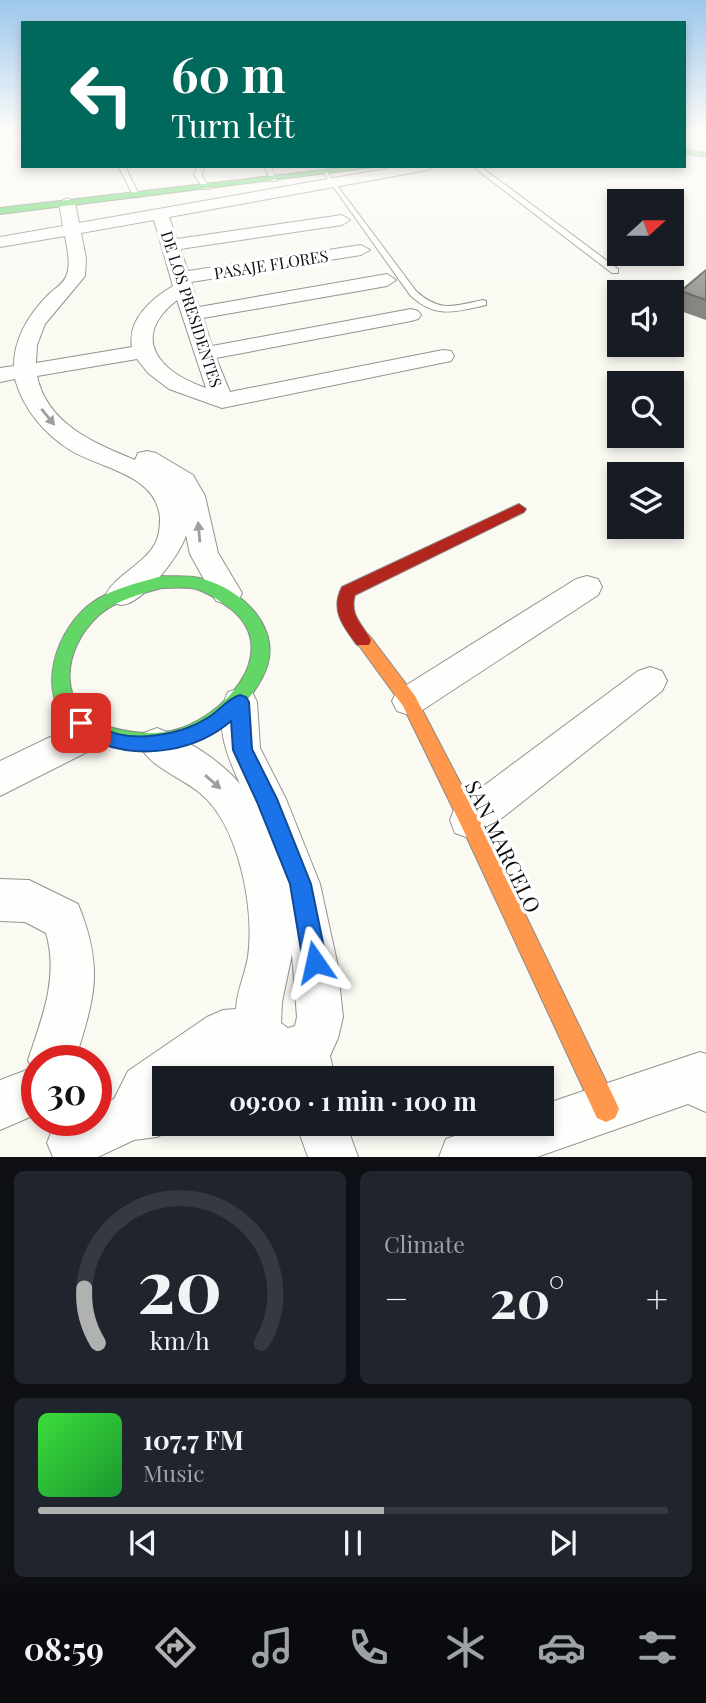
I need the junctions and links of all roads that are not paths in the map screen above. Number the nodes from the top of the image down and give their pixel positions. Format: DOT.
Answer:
graph roads {
  1 [pos="131,185"];
  2 [pos="216,185"];
  3 [pos="321,185"];
  4 [pos="334,185"];
  5 [pos="500,185"];
  6 [pos="207,187"];
  7 [pos="137,195"];
  8 [pos="321,198"];
  9 [pos="73,202"];
  10 [pos="109,208"];
  11 [pos="0,211"];
  12 [pos="162,218"];
  13 [pos="342,220"];
  14 [pos="0,242"];
  15 [pos="172,245"];
  16 [pos="361,250"];
  17 [pos="615,271"];
  18 [pos="387,280"];
  19 [pos="183,282"];
  20 [pos="483,303"];
  21 [pos="192,314"];
  22 [pos="411,315"];
  23 [pos="142,352"];
  24 [pos="204,354"];
  25 [pos="443,356"];
  26 [pos="34,370"];
  27 [pos="0,375"];
  28 [pos="222,401"];
  29 [pos="99,446"];
  30 [pos="519,509"];
  31 [pos="587,587"];
  32 [pos="227,593"];
  33 [pos="121,594"];
  34 [pos="650,681"];
  35 [pos="409,701"];
  36 [pos="240,702"];
  37 [pos="92,733"];
  38 [pos="157,744"];
  39 [pos="0,779"];
  40 [pos="469,820"];
  41 [pos="0,900"];
  42 [pos="257,1030"];
  43 [pos="57,1045"];
  44 [pos="308,1064"];
  45 [pos="225,1066"];
  46 [pos="706,1088"];
  47 [pos="21,1096"];
  48 [pos="0,1105"];
  49 [pos="606,1109"];
  50 [pos="148,1112"];
  51 [pos="325,1136"];
  52 [pos="70,1140"];
  53 [pos="534,1145"];
  54 [pos="333,1157"];
  55 [pos="464,1157"];
  1 -- 7 [label="lane"];
  2 -- 6 [label="street"];
  3 -- 14 [label="street"];
  4 -- 20 [label="lane"];
  5 -- 17 [label="lane"];
  6 -- 7 [label="street"];
  7 -- 9 [label="street"];
  8 -- 12 [label="street"];
  9 -- 11 [label="street"];
  9 -- 26 [label="street"];
  10 -- 12 [label="street"];
  12 -- 15 [label="street, DE LOS PRESIDENTES"];
  13 -- 15 [label="street"];
  15 -- 19 [label="street, DE LOS PRESIDENTES"];
  16 -- 19 [label="street, PASAJE FLORES"];
  18 -- 21 [label="street"];
  19 -- 21 [label="street, DE LOS PRESIDENTES"];
  19 -- 23 [label="street"];
  21 -- 24 [label="street, DE LOS PRESIDENTES"];
  22 -- 24 [label="street"];
  23 -- 26 [label="street"];
  23 -- 28 [label="street"];
  24 -- 28 [label="street, DE LOS PRESIDENTES"];
  25 -- 28 [label="street"];
  26 -- 27 [label="street"];
  26 -- 29 [label="street"];
  32 -- 29 [label="street, one-way"];
  29 -- 33 [label="street"];
  30 -- 35 [label="street, SAN MARCELO"];
  31 -- 35 [label="street"];
  32 -- 33 [label="street"];
  32 -- 36 [label="street"];
  33 -- 37 [label="street"];
  34 -- 40 [label="street"];
  35 -- 40 [label="street, SAN MARCELO"];
  36 -- 38 [label="street"];
  36 -- 44 [label="street"];
  37 -- 38 [label="street"];
  37 -- 39 [label="street"];
  38 -- 42 [label="street, one-way"];
  40 -- 49 [label="street, SAN MARCELO"];
  41 -- 43 [label="street"];
  42 -- 44 [label="street"];
  42 -- 45 [label="street"];
  42 -- 50 [label="street"];
  46 -- 49 [label="street"];
  47 -- 48 [label="street"];
  49 -- 53 [label="street"];
  50 -- 52 [label="street"];
  51 -- 54 [label="street"];
  53 -- 55 [label="street"];
}
